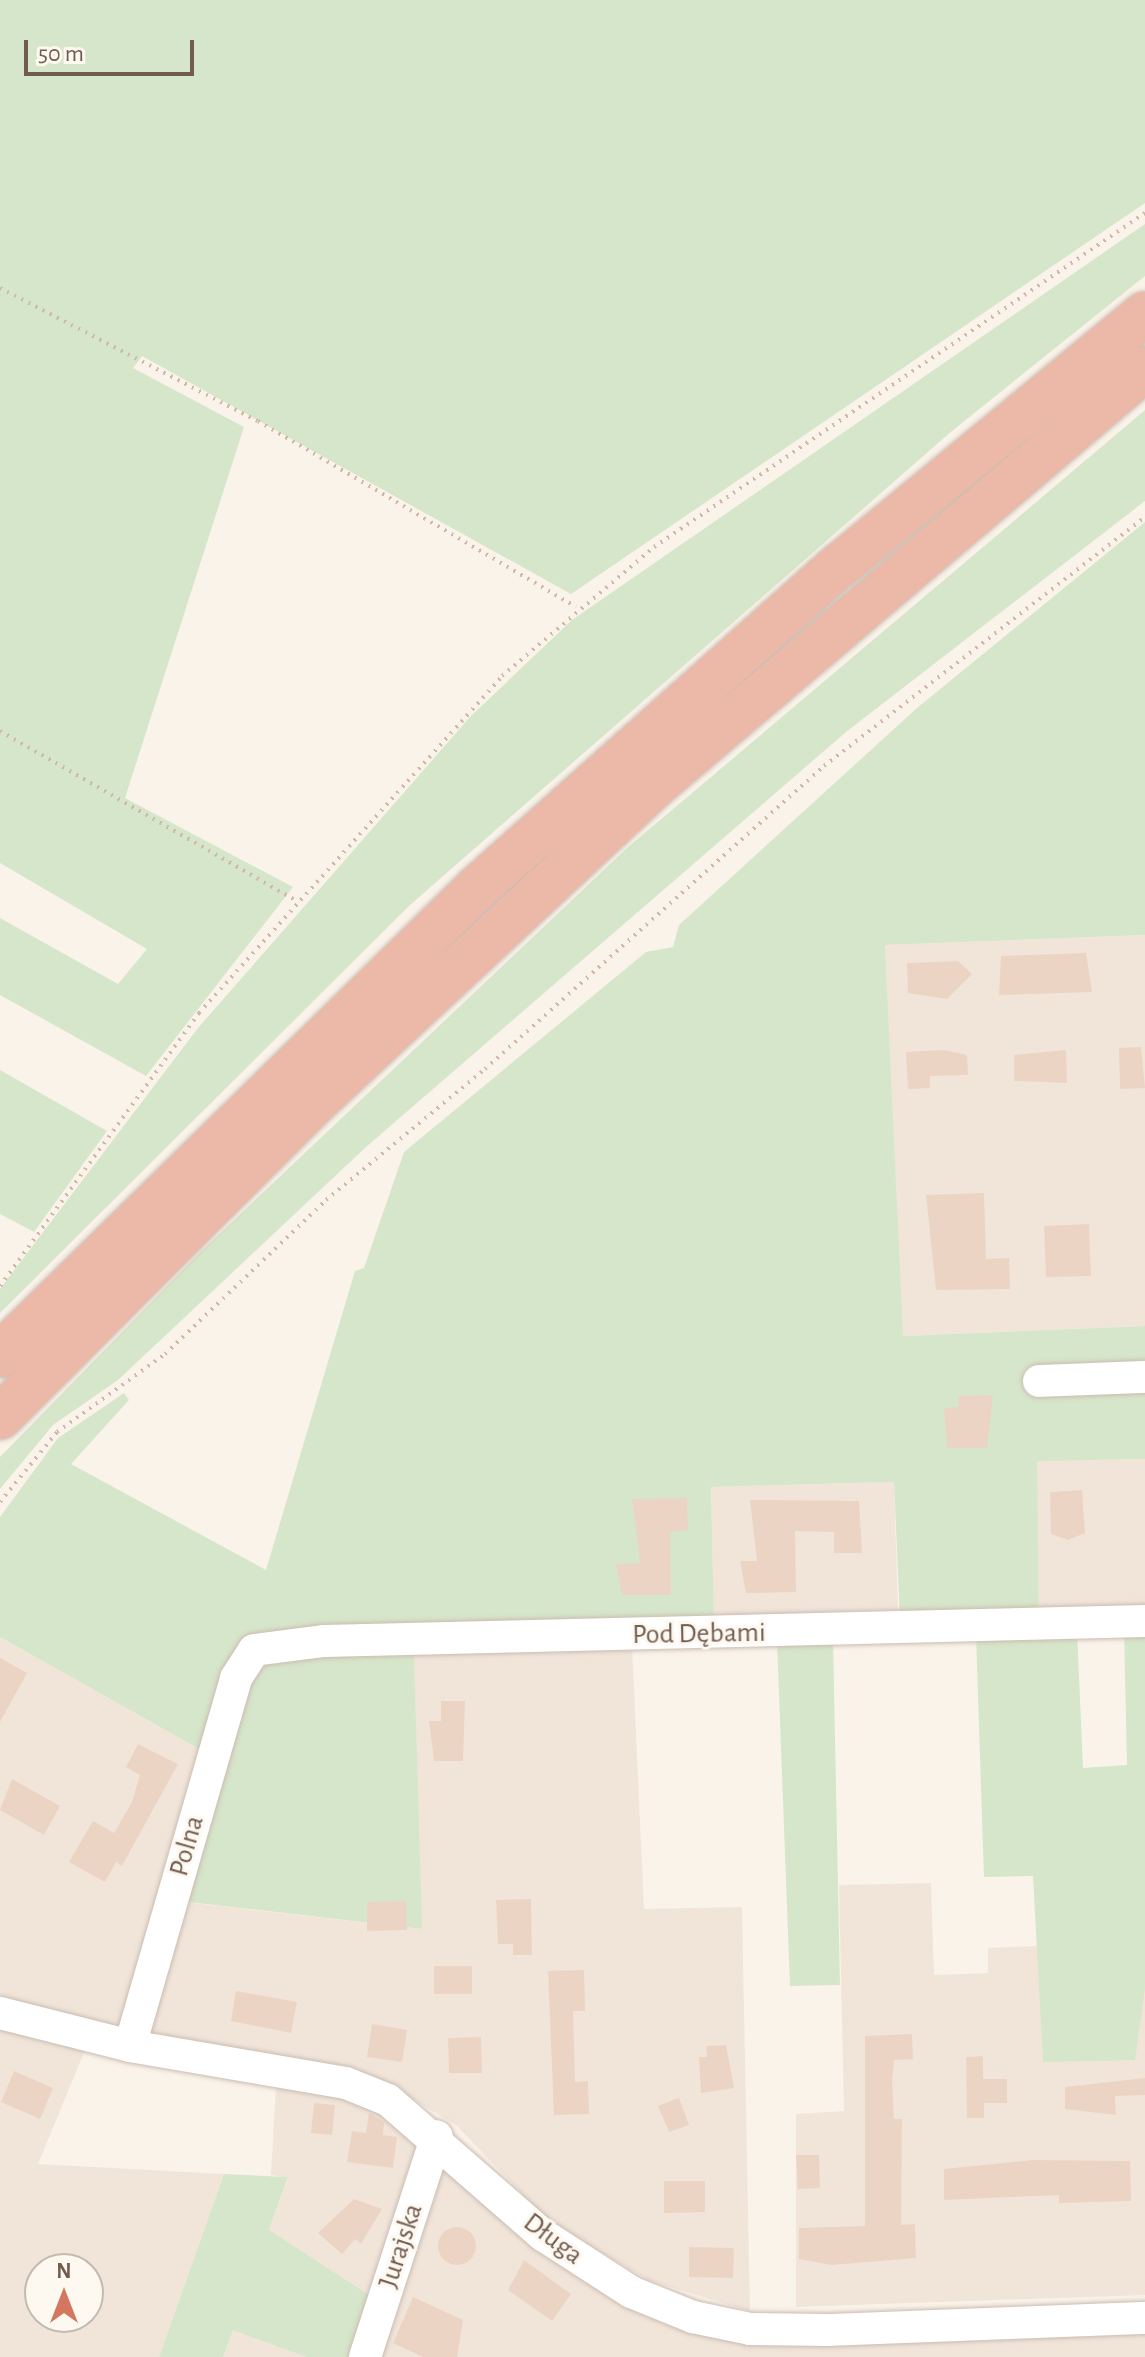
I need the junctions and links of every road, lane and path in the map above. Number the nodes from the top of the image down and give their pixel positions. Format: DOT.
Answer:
graph roads {
  1 [pos="1145,213"];
  2 [pos="0,288"];
  3 [pos="1145,314"];
  4 [pos="1145,369"];
  5 [pos="1145,517"];
  6 [pos="576,607"];
  7 [pos="0,731"];
  8 [pos="298,902"];
  9 [pos="0,1286"];
  10 [pos="0,1355"];
  11 [pos="1145,1377"];
  12 [pos="1039,1381"];
  13 [pos="0,1417"];
  14 [pos="0,1502"];
  15 [pos="1145,1621"];
  16 [pos="254,1650"];
  17 [pos="0,2013"];
  18 [pos="130,2046"];
  19 [pos="437,2136"];
  20 [pos="1145,2318"];
  21 [pos="365,2357"];
  1 -- 6 [label="path"];
  2 -- 6 [label="path"];
  3 -- 10 [label="highway"];
  4 -- 13 [label="highway"];
  5 -- 14 [label="path"];
  6 -- 8 [label="path"];
  7 -- 8 [label="path"];
  8 -- 9 [label="path"];
  11 -- 12 [label="street"];
  15 -- 16 [label="street, Pod Dębami"];
  16 -- 18 [label="street, Polna"];
  17 -- 18 [label="street, Długa"];
  18 -- 19 [label="street, Długa"];
  19 -- 20 [label="street, Długa"];
  19 -- 21 [label="street, Jurajska"];
}
